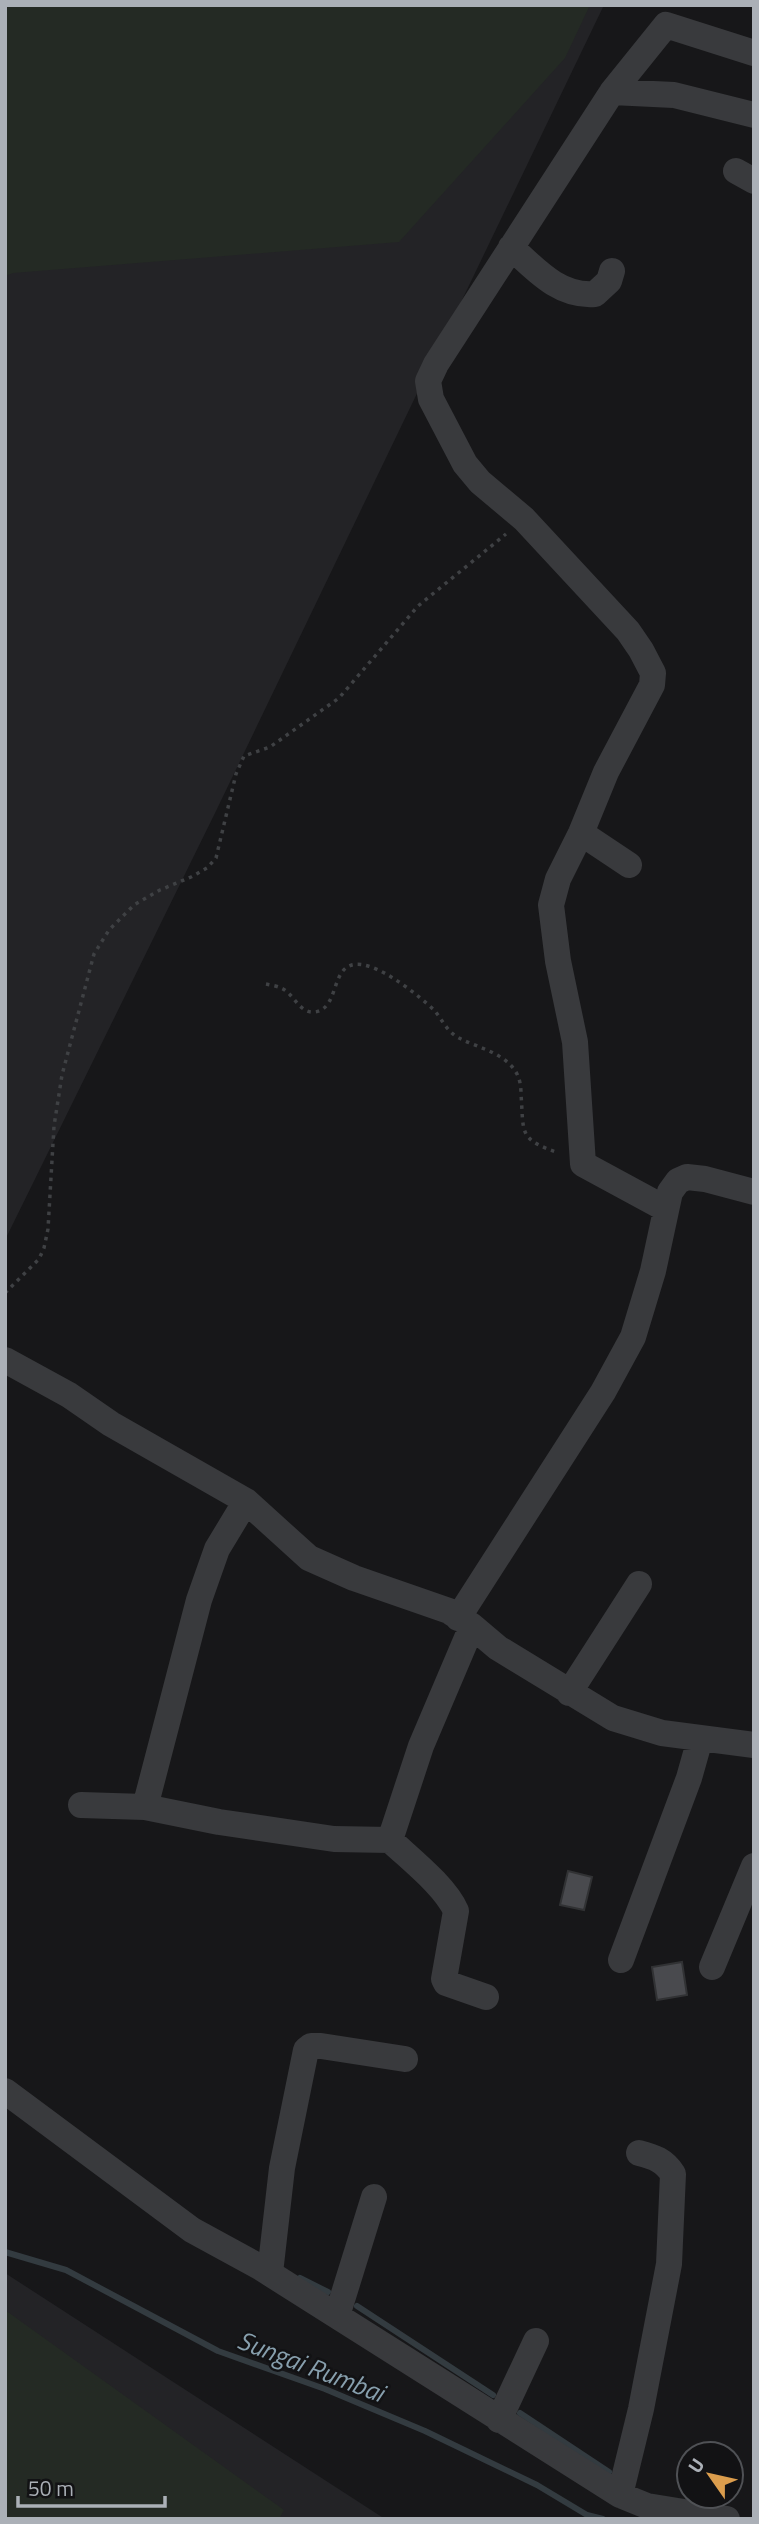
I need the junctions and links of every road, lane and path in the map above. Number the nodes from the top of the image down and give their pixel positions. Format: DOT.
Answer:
graph roads {
  1 [pos="754,53"];
  2 [pos="611,92"];
  3 [pos="754,115"];
  4 [pos="511,247"];
  5 [pos="612,271"];
  6 [pos="524,519"];
  7 [pos="581,833"];
  8 [pos="629,865"];
  9 [pos="266,984"];
  10 [pos="583,1164"];
  11 [pos="754,1192"];
  12 [pos="666,1209"];
  13 [pos="5,1293"];
  14 [pos="5,1360"];
  15 [pos="246,1501"];
  16 [pos="639,1584"];
  17 [pos="465,1622"];
  18 [pos="569,1693"];
  19 [pos="700,1739"];
  20 [pos="754,1745"];
  21 [pos="81,1805"];
  22 [pos="145,1807"];
  23 [pos="390,1840"];
  24 [pos="754,1866"];
  25 [pos="621,1961"];
  26 [pos="712,1967"];
  27 [pos="486,1997"];
  28 [pos="405,2059"];
  29 [pos="5,2091"];
  30 [pos="639,2153"];
  31 [pos="374,2197"];
  32 [pos="270,2273"];
  33 [pos="337,2316"];
  34 [pos="536,2341"];
  35 [pos="499,2420"];
  36 [pos="620,2495"];
  37 [pos="727,2519"];
  1 -- 2 [label="street"];
  2 -- 3 [label="street"];
  2 -- 4 [label="street"];
  4 -- 5 [label="street"];
  4 -- 6 [label="street"];
  6 -- 7 [label="street"];
  6 -- 13 [label="path"];
  7 -- 8 [label="street"];
  7 -- 10 [label="street"];
  9 -- 10 [label="path"];
  10 -- 12 [label="street"];
  11 -- 12 [label="street"];
  12 -- 17 [label="street"];
  14 -- 15 [label="street"];
  15 -- 17 [label="street"];
  15 -- 22 [label="street"];
  16 -- 18 [label="street"];
  17 -- 18 [label="street"];
  17 -- 23 [label="street"];
  18 -- 19 [label="street"];
  19 -- 20 [label="street"];
  19 -- 25 [label="street"];
  21 -- 22 [label="street"];
  22 -- 23 [label="street"];
  23 -- 27 [label="street"];
  24 -- 26 [label="street"];
  28 -- 32 [label="street"];
  29 -- 32 [label="street"];
  30 -- 36 [label="street"];
  31 -- 33 [label="street"];
  32 -- 33 [label="street"];
  33 -- 35 [label="street"];
  34 -- 35 [label="street"];
  35 -- 36 [label="street"];
  36 -- 37 [label="street"];
}
